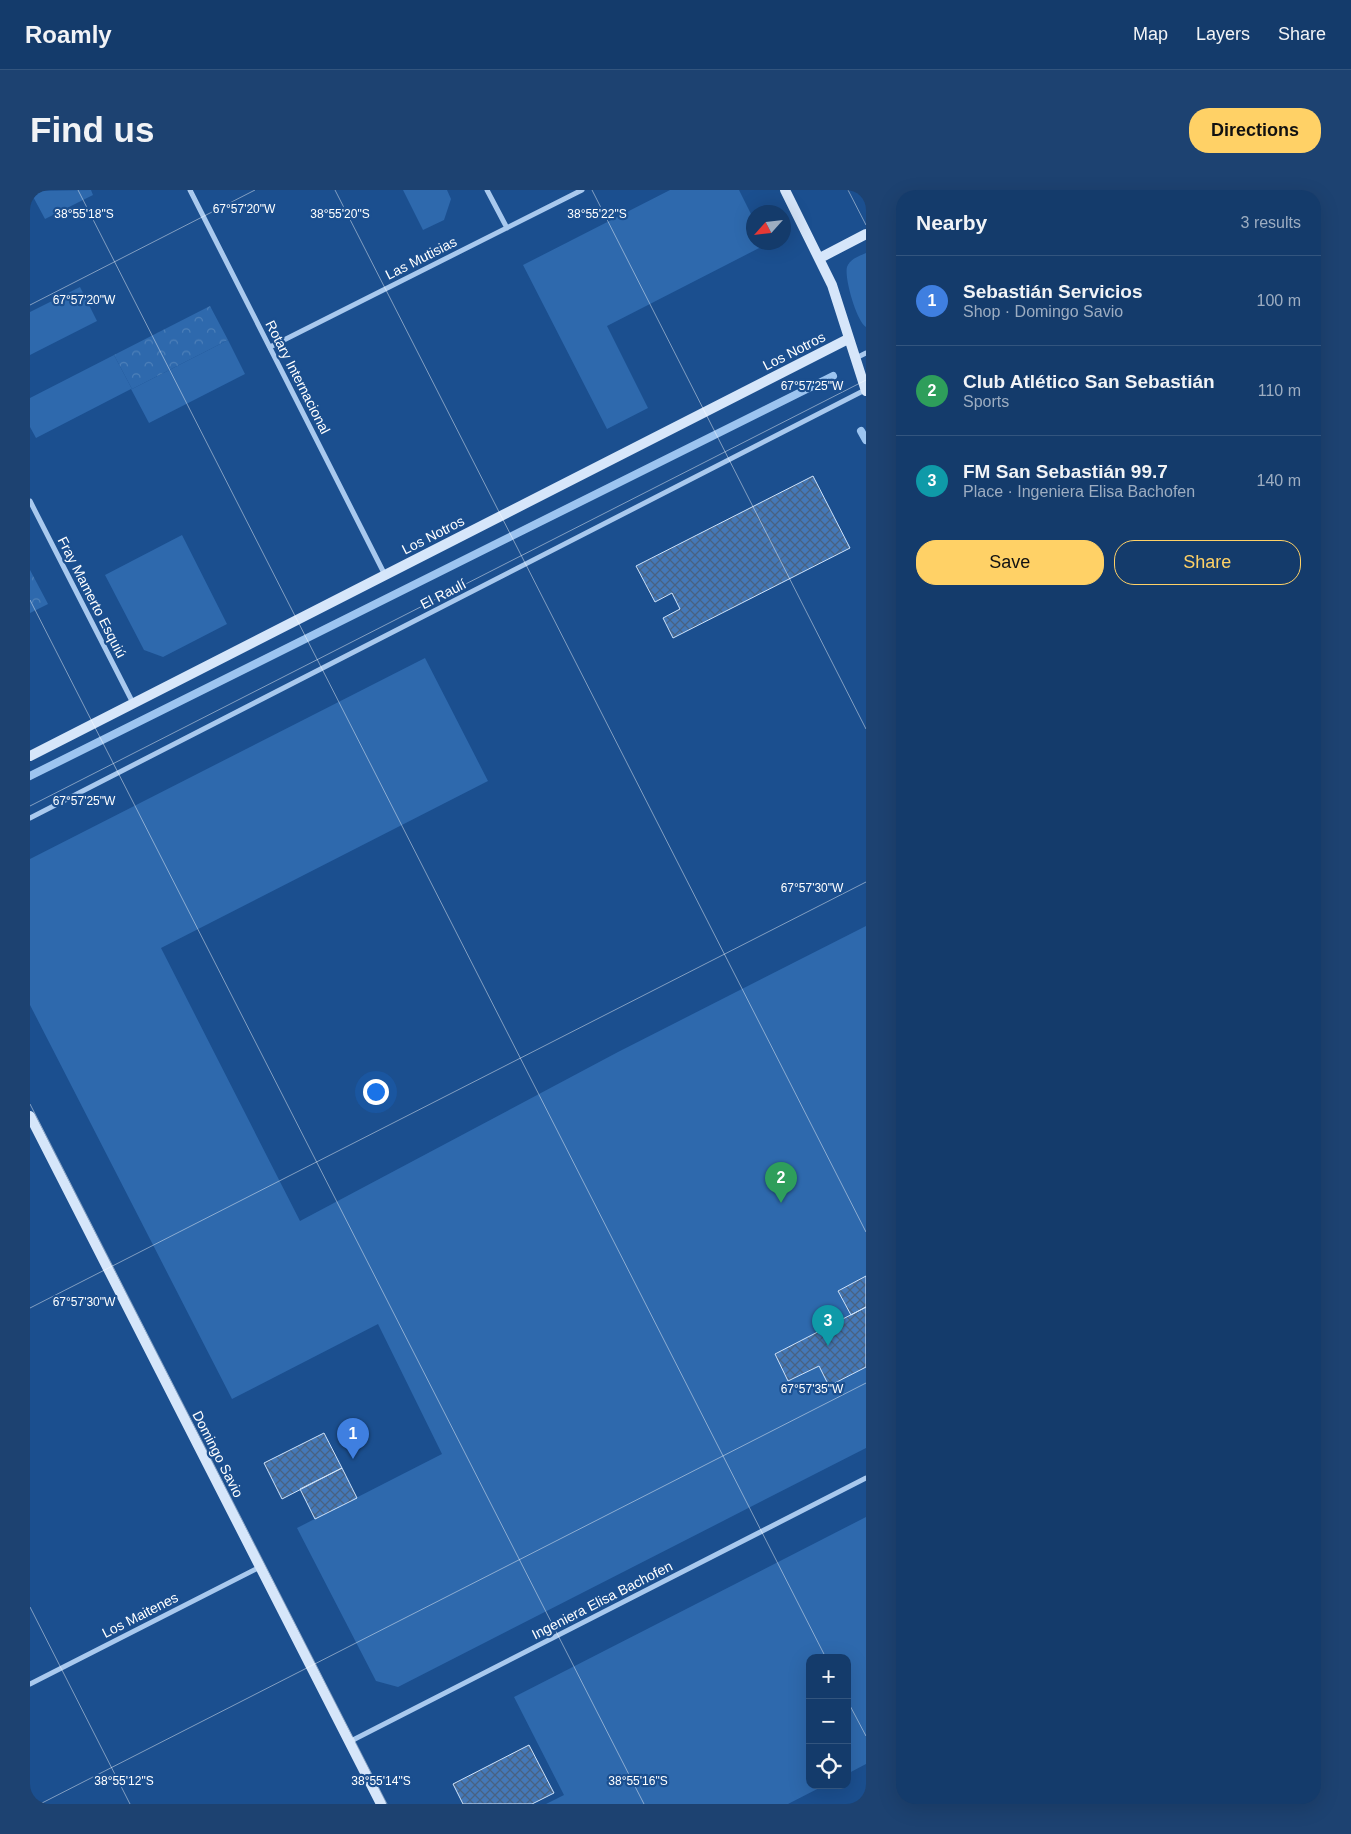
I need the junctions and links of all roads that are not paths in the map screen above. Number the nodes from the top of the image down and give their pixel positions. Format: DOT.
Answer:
graph roads {
  1 [pos="190,190"];
  2 [pos="487,190"];
  3 [pos="582,190"];
  4 [pos="785,190"];
  5 [pos="506,228"];
  6 [pos="866,234"];
  7 [pos="820,258"];
  8 [pos="848,339"];
  9 [pos="270,347"];
  10 [pos="866,353"];
  11 [pos="854,359"];
  12 [pos="866,390"];
  13 [pos="30,501"];
  14 [pos="385,575"];
  15 [pos="133,703"];
  16 [pos="30,756"];
  17 [pos="30,818"];
  18 [pos="30,1116"];
  19 [pos="866,1478"];
  20 [pos="260,1567"];
  21 [pos="30,1684"];
  22 [pos="349,1742"];
  23 [pos="381,1804"];
  1 -- 9 [label="street, Rotary Internacional"];
  2 -- 5 [label="street"];
  3 -- 5 [label="street, Las Mutisias"];
  4 -- 7 [label="street"];
  5 -- 9 [label="street, Las Mutisias"];
  6 -- 7 [label="street"];
  7 -- 8 [label="street"];
  8 -- 11 [label="street"];
  8 -- 14 [label="street, Los Notros"];
  9 -- 14 [label="street, Rotary Internacional"];
  10 -- 11 [label="street"];
  11 -- 12 [label="street"];
  12 -- 17 [label="street, El Raulí"];
  13 -- 15 [label="street, Fray Mamerto Esquiú"];
  14 -- 15 [label="street, Los Notros"];
  15 -- 16 [label="street, Los Notros"];
  18 -- 20 [label="street, Domingo Savio"];
  19 -- 22 [label="street, Ingeniera Elisa Bachofen"];
  20 -- 21 [label="street, Los Maitenes"];
  20 -- 22 [label="street, Domingo Savio"];
  22 -- 23 [label="street, Domingo Savio"];
}
